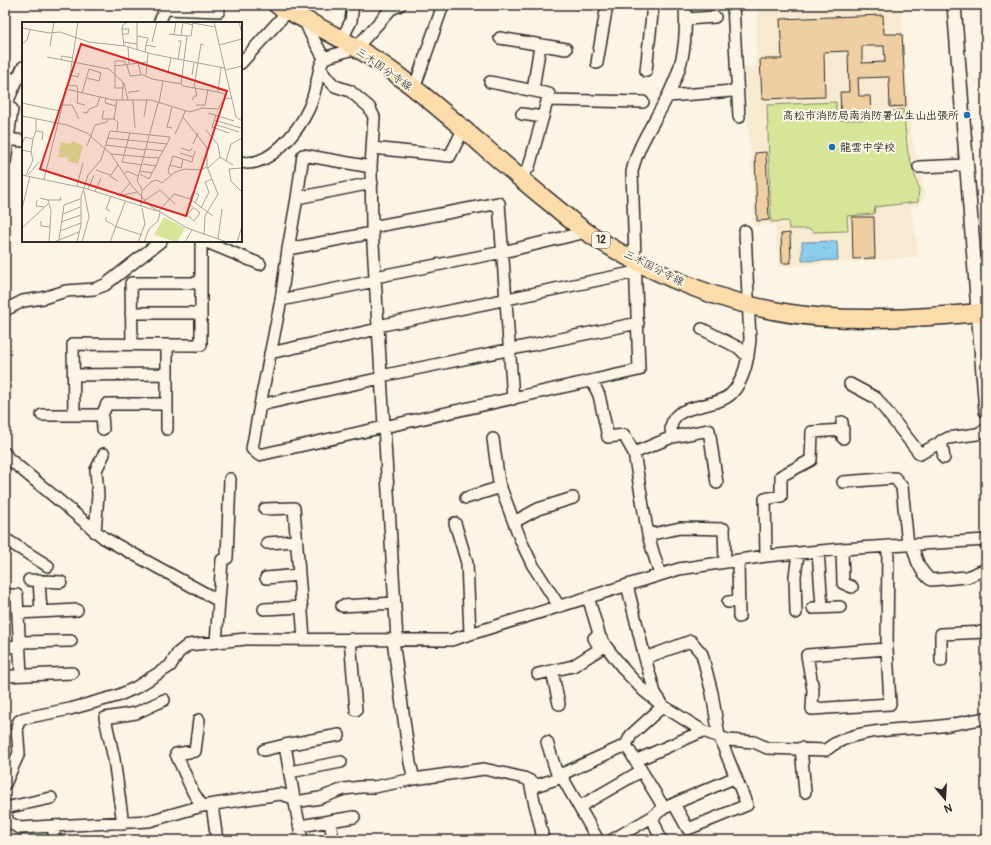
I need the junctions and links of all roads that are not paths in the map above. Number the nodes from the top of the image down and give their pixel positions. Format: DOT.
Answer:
graph roads {
  1 [pos="353,5"];
  2 [pos="400,5"];
  3 [pos="443,5"];
  4 [pos="607,5"];
  5 [pos="653,5"];
  6 [pos="685,5"];
  7 [pos="733,5"];
  8 [pos="954,5"];
  9 [pos="166,7"];
  10 [pos="292,10"];
  11 [pos="218,12"];
  12 [pos="715,17"];
  13 [pos="686,19"];
  14 [pos="159,22"];
  15 [pos="500,38"];
  16 [pos="348,44"];
  17 [pos="540,45"];
  18 [pos="566,50"];
  19 [pos="242,62"];
  20 [pos="322,62"];
  21 [pos="597,63"];
  22 [pos="22,69"];
  23 [pos="646,71"];
  24 [pos="5,76"];
  25 [pos="17,81"];
  26 [pos="490,82"];
  27 [pos="414,89"];
  28 [pos="533,90"];
  29 [pos="734,91"];
  30 [pos="668,96"];
  31 [pos="547,100"];
  32 [pos="643,102"];
  33 [pos="11,108"];
  34 [pos="522,114"];
  35 [pos="543,117"];
  36 [pos="739,117"];
  37 [pos="463,130"];
  38 [pos="8,139"];
  39 [pos="22,141"];
  40 [pos="372,148"];
  41 [pos="5,162"];
  42 [pos="242,162"];
  43 [pos="966,165"];
  44 [pos="370,167"];
  45 [pos="919,167"];
  46 [pos="520,178"];
  47 [pos="372,183"];
  48 [pos="296,198"];
  49 [pos="372,230"];
  50 [pos="584,230"];
  51 [pos="746,231"];
  52 [pos="160,242"];
  53 [pos="201,242"];
  54 [pos="206,242"];
  55 [pos="288,249"];
  56 [pos="502,252"];
  57 [pos="260,264"];
  58 [pos="635,266"];
  59 [pos="124,270"];
  60 [pos="375,279"];
  61 [pos="201,282"];
  62 [pos="131,283"];
  63 [pos="281,300"];
  64 [pos="506,300"];
  65 [pos="749,304"];
  66 [pos="5,310"];
  67 [pos="982,312"];
  68 [pos="131,313"];
  69 [pos="201,313"];
  70 [pos="638,323"];
  71 [pos="378,328"];
  72 [pos="702,329"];
  73 [pos="132,344"];
  74 [pos="167,345"];
  75 [pos="509,350"];
  76 [pos="270,353"];
  77 [pos="748,357"];
  78 [pos="166,374"];
  79 [pos="74,375"];
  80 [pos="381,377"];
  81 [pos="592,381"];
  82 [pos="850,384"];
  83 [pos="985,387"];
  84 [pos="513,399"];
  85 [pos="166,404"];
  86 [pos="260,405"];
  87 [pos="986,411"];
  88 [pos="74,414"];
  89 [pos="42,415"];
  90 [pos="102,415"];
  91 [pos="385,427"];
  92 [pos="103,429"];
  93 [pos="167,429"];
  94 [pos="843,430"];
  95 [pos="986,430"];
  96 [pos="672,437"];
  97 [pos="493,440"];
  98 [pos="941,441"];
  99 [pos="5,453"];
  100 [pos="634,453"];
  101 [pos="104,454"];
  102 [pos="944,458"];
  103 [pos="230,479"];
  104 [pos="843,482"];
  105 [pos="717,483"];
  106 [pos="501,487"];
  107 [pos="466,498"];
  108 [pos="573,498"];
  109 [pos="265,509"];
  110 [pos="514,522"];
  111 [pos="455,523"];
  112 [pos="95,532"];
  113 [pos="648,535"];
  114 [pos="5,539"];
  115 [pos="986,540"];
  116 [pos="296,541"];
  117 [pos="267,543"];
  118 [pos="910,544"];
  119 [pos="888,546"];
  120 [pos="842,548"];
  121 [pos="818,551"];
  122 [pos="798,554"];
  123 [pos="766,556"];
  124 [pos="738,560"];
  125 [pos="725,562"];
  126 [pos="48,566"];
  127 [pos="986,569"];
  128 [pos="660,575"];
  129 [pos="299,576"];
  130 [pos="266,578"];
  131 [pos="61,582"];
  132 [pos="627,585"];
  133 [pos="852,587"];
  134 [pos="5,595"];
  135 [pos="585,598"];
  136 [pos="219,602"];
  137 [pos="395,603"];
  138 [pos="342,606"];
  139 [pos="560,606"];
  140 [pos="302,607"];
  141 [pos="840,607"];
  142 [pos="264,609"];
  143 [pos="77,610"];
  144 [pos="41,612"];
  145 [pos="18,613"];
  146 [pos="796,613"];
  147 [pos="739,617"];
  148 [pos="986,632"];
  149 [pos="470,634"];
  150 [pos="304,639"];
  151 [pos="350,640"];
  152 [pos="395,640"];
  153 [pos="71,641"];
  154 [pos="216,642"];
  155 [pos="19,644"];
  156 [pos="5,647"];
  157 [pos="887,649"];
  158 [pos="644,658"];
  159 [pos="941,661"];
  160 [pos="552,671"];
  161 [pos="72,673"];
  162 [pos="538,674"];
  163 [pos="5,676"];
  164 [pos="21,676"];
  165 [pos="164,700"];
  166 [pos="559,704"];
  167 [pos="663,706"];
  168 [pos="356,710"];
  169 [pos="986,718"];
  170 [pos="198,720"];
  171 [pos="704,731"];
  172 [pos="339,735"];
  173 [pos="719,736"];
  174 [pos="547,742"];
  175 [pos="626,745"];
  176 [pos="285,746"];
  177 [pos="801,748"];
  178 [pos="264,750"];
  179 [pos="341,762"];
  180 [pos="638,766"];
  181 [pos="290,772"];
  182 [pos="562,776"];
  183 [pos="736,777"];
  184 [pos="414,779"];
  185 [pos="530,781"];
  186 [pos="5,784"];
  187 [pos="805,792"];
  188 [pos="51,798"];
  189 [pos="295,800"];
  190 [pos="207,805"];
  191 [pos="669,806"];
  192 [pos="579,807"];
  193 [pos="5,809"];
  194 [pos="354,817"];
  195 [pos="652,818"];
  196 [pos="330,821"];
  197 [pos="122,824"];
  198 [pos="53,826"];
  199 [pos="300,826"];
  200 [pos="55,840"];
  201 [pos="217,840"];
  202 [pos="302,840"];
  203 [pos="333,840"];
  204 [pos="544,840"];
  205 [pos="598,840"];
  206 [pos="612,840"];
  207 [pos="661,840"];
  1 -- 16 [label="street"];
  2 -- 16 [label="street"];
  3 -- 27 [label="street"];
  4 -- 21 [label="street"];
  5 -- 23 [label="street"];
  6 -- 13 [label="street"];
  7 -- 36 [label="street"];
  8 -- 43 [label="street"];
  9 -- 11 [label="street"];
  9 -- 14 [label="street"];
  10 -- 16 [label="main road, 三木国分寺線 / 12"];
  10 -- 19 [label="street"];
  10 -- 20 [label="street"];
  12 -- 13 [label="street"];
  13 -- 30 [label="street"];
  15 -- 17 [label="street"];
  16 -- 20 [label="street"];
  16 -- 27 [label="main road, 三木国分寺線 / 12"];
  17 -- 18 [label="street"];
  17 -- 28 [label="street"];
  20 -- 40 [label="street"];
  20 -- 42 [label="street"];
  22 -- 25 [label="street"];
  24 -- 25 [label="street"];
  25 -- 33 [label="street"];
  26 -- 28 [label="street"];
  27 -- 37 [label="main road, 三木国分寺線 / 12"];
  28 -- 31 [label="street"];
  29 -- 30 [label="street"];
  30 -- 58 [label="street"];
  31 -- 32 [label="street"];
  31 -- 35 [label="street"];
  33 -- 38 [label="street"];
  34 -- 35 [label="street"];
  35 -- 46 [label="street"];
  37 -- 40 [label="street"];
  37 -- 46 [label="main road, 三木国分寺線 / 12"];
  38 -- 39 [label="street"];
  38 -- 41 [label="street"];
  40 -- 44 [label="street"];
  43 -- 45 [label="street"];
  43 -- 67 [label="street"];
  44 -- 47 [label="street"];
  44 -- 48 [label="street"];
  46 -- 50 [label="main road, 三木国分寺線 / 12"];
  47 -- 48 [label="street"];
  47 -- 49 [label="street"];
  48 -- 55 [label="street"];
  49 -- 55 [label="street"];
  49 -- 56 [label="street"];
  49 -- 60 [label="street"];
  50 -- 56 [label="street"];
  50 -- 58 [label="main road, 三木国分寺線 / 12"];
  51 -- 65 [label="street"];
  52 -- 59 [label="street"];
  53 -- 61 [label="street"];
  54 -- 57 [label="street"];
  55 -- 63 [label="street"];
  56 -- 60 [label="street"];
  56 -- 64 [label="street"];
  58 -- 64 [label="street"];
  58 -- 65 [label="main road, 三木国分寺線 / 12"];
  58 -- 70 [label="street"];
  59 -- 62 [label="street"];
  59 -- 66 [label="street"];
  60 -- 63 [label="street"];
  60 -- 71 [label="street"];
  61 -- 62 [label="street"];
  61 -- 69 [label="street"];
  62 -- 68 [label="street"];
  63 -- 76 [label="street"];
  64 -- 71 [label="street"];
  64 -- 75 [label="street"];
  65 -- 67 [label="main road, 三木国分寺線 / 12"];
  65 -- 77 [label="street"];
  67 -- 83 [label="street"];
  68 -- 69 [label="street"];
  68 -- 73 [label="street"];
  69 -- 74 [label="street"];
  70 -- 75 [label="street"];
  70 -- 81 [label="street"];
  71 -- 76 [label="street"];
  71 -- 80 [label="street"];
  72 -- 77 [label="street"];
  73 -- 74 [label="street"];
  73 -- 79 [label="street"];
  74 -- 78 [label="street"];
  75 -- 80 [label="street"];
  75 -- 84 [label="street"];
  76 -- 86 [label="street"];
  77 -- 96 [label="street"];
  78 -- 79 [label="street"];
  78 -- 85 [label="street"];
  79 -- 88 [label="street"];
  80 -- 86 [label="street"];
  80 -- 91 [label="street"];
  81 -- 84 [label="street"];
  81 -- 100 [label="street"];
  82 -- 98 [label="street"];
  83 -- 87 [label="street"];
  84 -- 91 [label="street"];
  85 -- 90 [label="street"];
  85 -- 93 [label="street"];
  86 -- 91 [label="street"];
  88 -- 89 [label="street"];
  88 -- 90 [label="street"];
  90 -- 92 [label="street"];
  91 -- 137 [label="street"];
  94 -- 123 [label="street"];
  95 -- 98 [label="street"];
  96 -- 100 [label="street"];
  96 -- 105 [label="street"];
  97 -- 106 [label="street"];
  98 -- 102 [label="street"];
  99 -- 112 [label="street"];
  100 -- 113 [label="street"];
  101 -- 112 [label="street"];
  103 -- 136 [label="street"];
  104 -- 118 [label="street"];
  106 -- 107 [label="street"];
  106 -- 110 [label="street"];
  108 -- 110 [label="street"];
  109 -- 116 [label="street"];
  110 -- 139 [label="street"];
  111 -- 149 [label="street"];
  112 -- 136 [label="street"];
  113 -- 125 [label="street"];
  113 -- 128 [label="street"];
  114 -- 126 [label="street"];
  115 -- 118 [label="street"];
  116 -- 117 [label="street"];
  116 -- 129 [label="street"];
  118 -- 119 [label="street"];
  118 -- 127 [label="street"];
  119 -- 120 [label="street"];
  119 -- 157 [label="street"];
  120 -- 121 [label="street"];
  120 -- 133 [label="street"];
  121 -- 122 [label="street"];
  121 -- 141 [label="street"];
  122 -- 123 [label="street"];
  122 -- 146 [label="street"];
  123 -- 124 [label="street"];
  124 -- 125 [label="street"];
  124 -- 147 [label="street"];
  125 -- 128 [label="street"];
  128 -- 132 [label="street"];
  129 -- 130 [label="street"];
  129 -- 140 [label="street"];
  131 -- 144 [label="street"];
  132 -- 135 [label="street"];
  132 -- 158 [label="street"];
  134 -- 145 [label="street"];
  135 -- 139 [label="street"];
  135 -- 160 [label="street"];
  135 -- 167 [label="street"];
  136 -- 154 [label="street"];
  137 -- 138 [label="street"];
  137 -- 152 [label="street"];
  139 -- 149 [label="street"];
  140 -- 142 [label="street"];
  140 -- 150 [label="street"];
  143 -- 144 [label="street"];
  144 -- 145 [label="street"];
  145 -- 155 [label="street"];
  148 -- 159 [label="street"];
  149 -- 152 [label="street"];
  150 -- 151 [label="street"];
  150 -- 154 [label="street"];
  151 -- 152 [label="street"];
  151 -- 168 [label="street"];
  152 -- 184 [label="street"];
  153 -- 155 [label="street"];
  154 -- 186 [label="street"];
  155 -- 156 [label="street"];
  155 -- 164 [label="street"];
  157 -- 157 [label="street"];
  158 -- 167 [label="street"];
  158 -- 173 [label="street"];
  160 -- 162 [label="street"];
  160 -- 166 [label="street"];
  161 -- 164 [label="street"];
  163 -- 164 [label="street"];
  165 -- 197 [label="street"];
  167 -- 171 [label="street"];
  167 -- 175 [label="street"];
  169 -- 177 [label="street"];
  170 -- 190 [label="street"];
  171 -- 173 [label="street"];
  171 -- 180 [label="street"];
  172 -- 176 [label="street"];
  173 -- 177 [label="street"];
  173 -- 183 [label="street"];
  174 -- 182 [label="street"];
  175 -- 180 [label="street"];
  175 -- 182 [label="street"];
  176 -- 178 [label="street"];
  176 -- 181 [label="street"];
  177 -- 187 [label="street"];
  179 -- 181 [label="street"];
  180 -- 191 [label="street"];
  180 -- 192 [label="street"];
  181 -- 189 [label="street"];
  182 -- 185 [label="street"];
  182 -- 192 [label="street"];
  183 -- 191 [label="street"];
  183 -- 191 [label="street"];
  184 -- 185 [label="street"];
  184 -- 189 [label="street"];
  185 -- 204 [label="street"];
  188 -- 193 [label="street"];
  189 -- 190 [label="street"];
  189 -- 199 [label="street"];
  190 -- 197 [label="street"];
  190 -- 201 [label="street"];
  191 -- 195 [label="street"];
  192 -- 205 [label="street"];
  193 -- 198 [label="street"];
  194 -- 196 [label="street"];
  195 -- 206 [label="street"];
  195 -- 207 [label="street"];
  196 -- 199 [label="street"];
  196 -- 203 [label="street"];
  197 -- 198 [label="street"];
  198 -- 200 [label="street"];
  199 -- 202 [label="street"];
}
